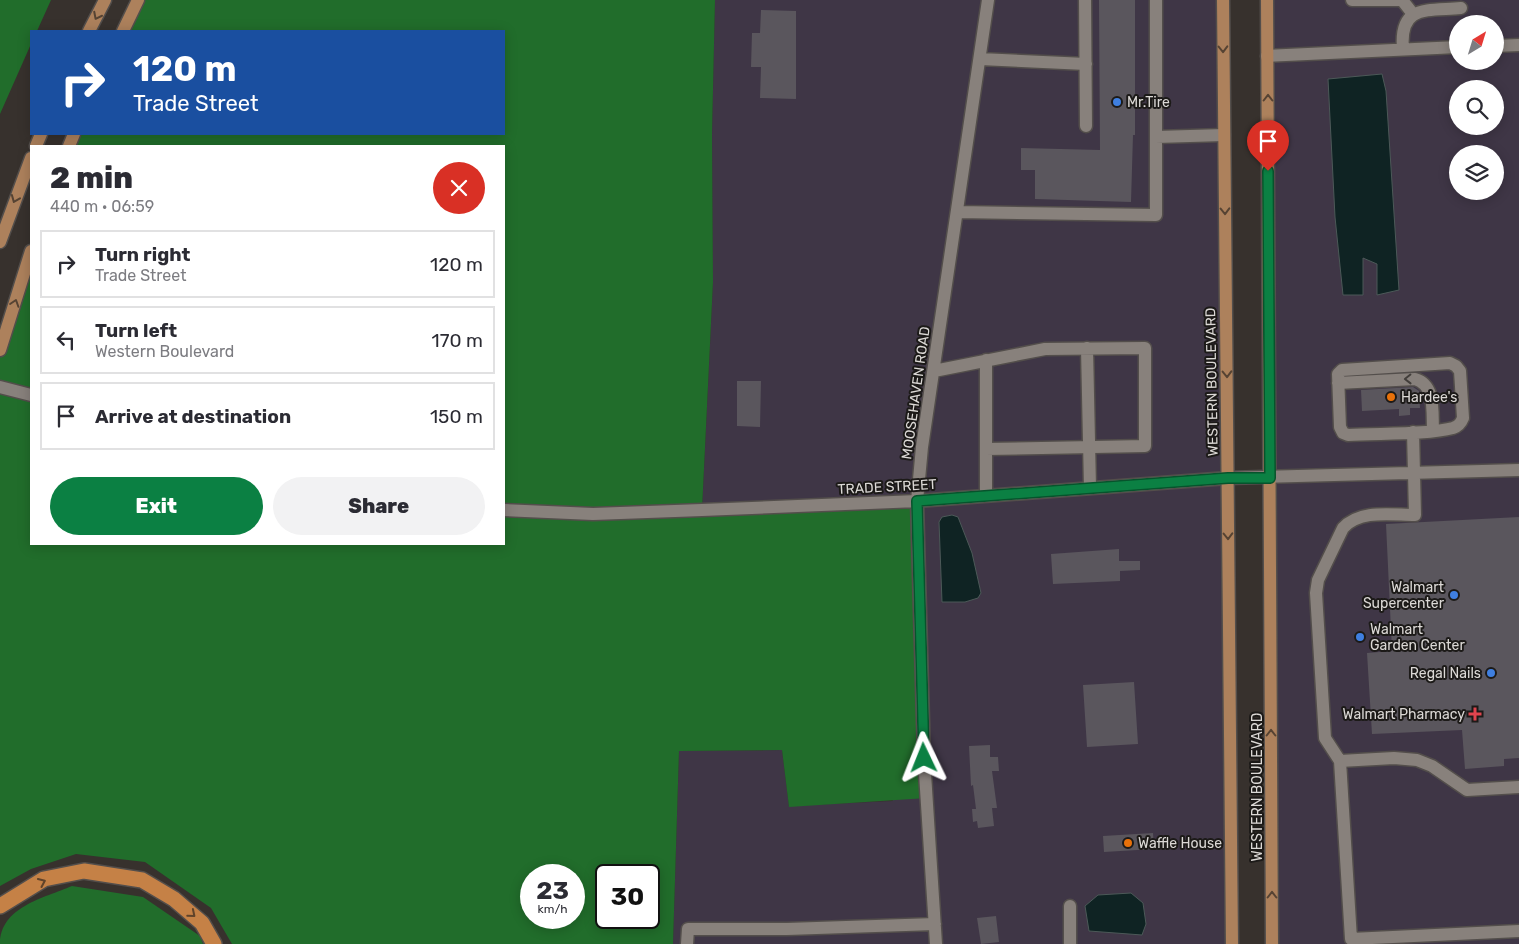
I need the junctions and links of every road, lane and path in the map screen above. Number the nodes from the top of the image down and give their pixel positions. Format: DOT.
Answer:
graph roads {
  1 [pos="105,0"];
  2 [pos="138,0"];
  3 [pos="988,0"];
  4 [pos="1085,0"];
  5 [pos="1156,0"];
  6 [pos="1223,0"];
  7 [pos="1267,0"];
  8 [pos="1352,0"];
  9 [pos="1461,8"];
  10 [pos="1413,14"];
  11 [pos="90,30"];
  12 [pos="123,30"];
  13 [pos="1519,45"];
  14 [pos="1504,46"];
  15 [pos="1449,47"];
  16 [pos="1403,49"];
  17 [pos="1268,56"];
  18 [pos="980,59"];
  19 [pos="1086,64"];
  20 [pos="1086,126"];
  21 [pos="1224,135"];
  22 [pos="1156,137"];
  23 [pos="30,161"];
  24 [pos="958,212"];
  25 [pos="0,242"];
  26 [pos="30,254"];
  27 [pos="1087,348"];
  28 [pos="0,350"];
  29 [pos="986,360"];
  30 [pos="934,371"];
  31 [pos="1338,383"];
  32 [pos="0,387"];
  33 [pos="30,395"];
  34 [pos="1433,430"];
  35 [pos="1413,432"];
  36 [pos="1089,445"];
  37 [pos="986,449"];
  38 [pos="1519,470"];
  39 [pos="1413,474"];
  40 [pos="1228,478"];
  41 [pos="1270,478"];
  42 [pos="1090,488"];
  43 [pos="986,496"];
  44 [pos="917,501"];
  45 [pos="505,510"];
  46 [pos="1340,761"];
  47 [pos="1519,787"];
  48 [pos="0,906"];
  49 [pos="1070,906"];
  50 [pos="935,924"];
  51 [pos="1519,931"];
  52 [pos="214,944"];
  53 [pos="687,944"];
  54 [pos="936,944"];
  55 [pos="1070,944"];
  56 [pos="1232,944"];
  57 [pos="1272,944"];
  1 -- 11 [label="main road, one-way"];
  2 -- 12 [label="main road"];
  3 -- 18 [label="street, MOOSEHAVEN ROAD"];
  4 -- 19 [label="street"];
  5 -- 22 [label="street"];
  6 -- 21 [label="main road, WESTERN BOULEVARD, one-way"];
  7 -- 17 [label="main road, WESTERN BOULEVARD"];
  8 -- 10 [label="street"];
  9 -- 10 [label="street"];
  10 -- 16 [label="street"];
  13 -- 14 [label="street"];
  15 -- 16 [label="street"];
  16 -- 17 [label="street"];
  41 -- 17 [label="main road, WESTERN BOULEVARD, one-way"];
  18 -- 19 [label="street"];
  18 -- 24 [label="street, MOOSEHAVEN ROAD"];
  19 -- 20 [label="street"];
  21 -- 22 [label="street"];
  21 -- 40 [label="main road, WESTERN BOULEVARD, one-way"];
  22 -- 24 [label="street"];
  23 -- 25 [label="main road, one-way"];
  24 -- 30 [label="street, MOOSEHAVEN ROAD"];
  28 -- 26 [label="main road, one-way"];
  27 -- 29 [label="street"];
  27 -- 36 [label="street"];
  27 -- 36 [label="street"];
  29 -- 30 [label="street"];
  29 -- 37 [label="street"];
  30 -- 44 [label="street, MOOSEHAVEN ROAD"];
  34 -- 31 [label="street, one-way"];
  31 -- 34 [label="street"];
  31 -- 35 [label="street"];
  32 -- 33 [label="street"];
  34 -- 35 [label="street"];
  35 -- 39 [label="street"];
  36 -- 37 [label="street"];
  36 -- 42 [label="street"];
  37 -- 43 [label="street"];
  38 -- 39 [label="street, TRADE STREET"];
  39 -- 41 [label="street, TRADE STREET"];
  39 -- 46 [label="street"];
  40 -- 41 [label="street, TRADE STREET"];
  40 -- 42 [label="street, TRADE STREET"];
  40 -- 56 [label="main road, WESTERN BOULEVARD, one-way"];
  57 -- 41 [label="main road, WESTERN BOULEVARD, one-way"];
  42 -- 43 [label="street, TRADE STREET"];
  43 -- 44 [label="street, TRADE STREET"];
  44 -- 45 [label="street, TRADE STREET"];
  44 -- 50 [label="street, MOOSEHAVEN ROAD"];
  46 -- 47 [label="street"];
  46 -- 51 [label="street"];
  48 -- 52 [label="highway, one-way"];
  49 -- 55 [label="street"];
  50 -- 53 [label="street"];
  50 -- 54 [label="street, MOOSEHAVEN ROAD"];
}
